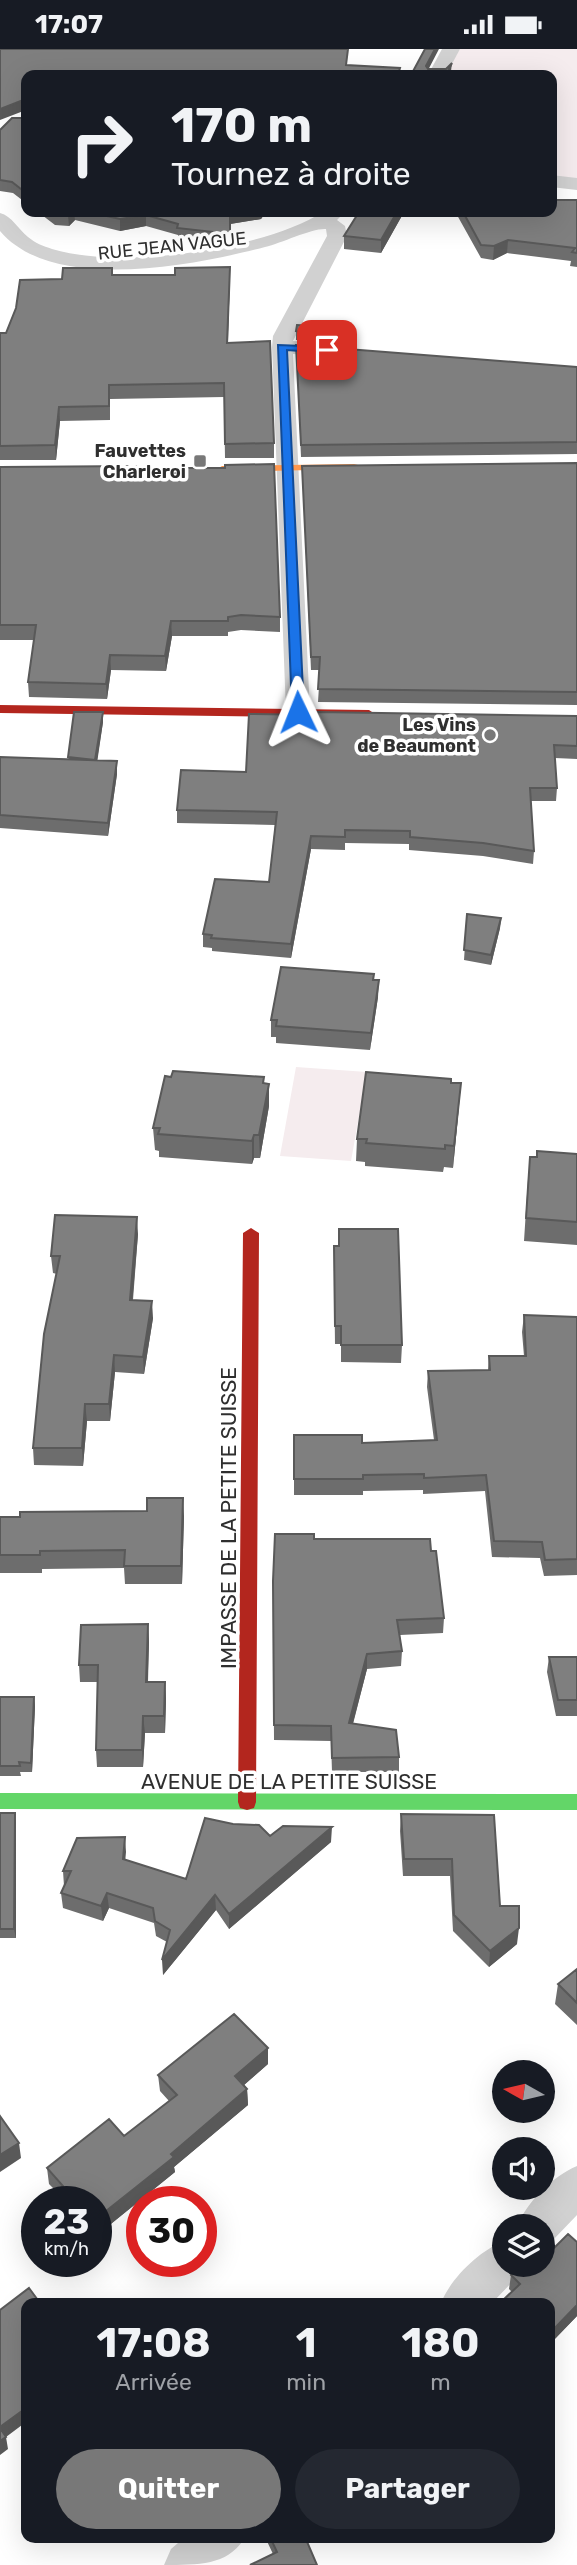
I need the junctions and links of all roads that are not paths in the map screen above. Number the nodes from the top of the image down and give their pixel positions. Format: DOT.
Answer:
graph roads {
  1 [pos="452,49"];
  2 [pos="440,70"];
  3 [pos="557,182"];
  4 [pos="577,184"];
  5 [pos="327,217"];
  6 [pos="330,217"];
  7 [pos="0,219"];
  8 [pos="282,347"];
  9 [pos="363,352"];
  10 [pos="370,467"];
  11 [pos="288,468"];
  12 [pos="207,469"];
  13 [pos="0,709"];
  14 [pos="298,712"];
  15 [pos="382,714"];
  16 [pos="251,1233"];
  17 [pos="0,1801"];
  18 [pos="247,1802"];
  19 [pos="577,1802"];
  20 [pos="577,2186"];
  21 [pos="550,2214"];
  22 [pos="492,2273"];
  23 [pos="467,2298"];
  24 [pos="214,2543"];
  25 [pos="187,2565"];
  1 -- 2 [label="street"];
  3 -- 4 [label="street"];
  5 -- 7 [label="street, RUE JEAN VAGUE"];
  6 -- 8 [label="street"];
  8 -- 9 [label="street"];
  8 -- 11 [label="street"];
  10 -- 11 [label="street"];
  11 -- 12 [label="street"];
  11 -- 14 [label="street"];
  13 -- 14 [label="street"];
  14 -- 15 [label="street"];
  16 -- 18 [label="street, IMPASSE DE LA PETITE SUISSE"];
  17 -- 18 [label="street, AVENUE DE LA PETITE SUISSE"];
  18 -- 19 [label="street, AVENUE DE LA PETITE SUISSE"];
  20 -- 21 [label="street"];
  22 -- 23 [label="street"];
  24 -- 25 [label="street"];
}
